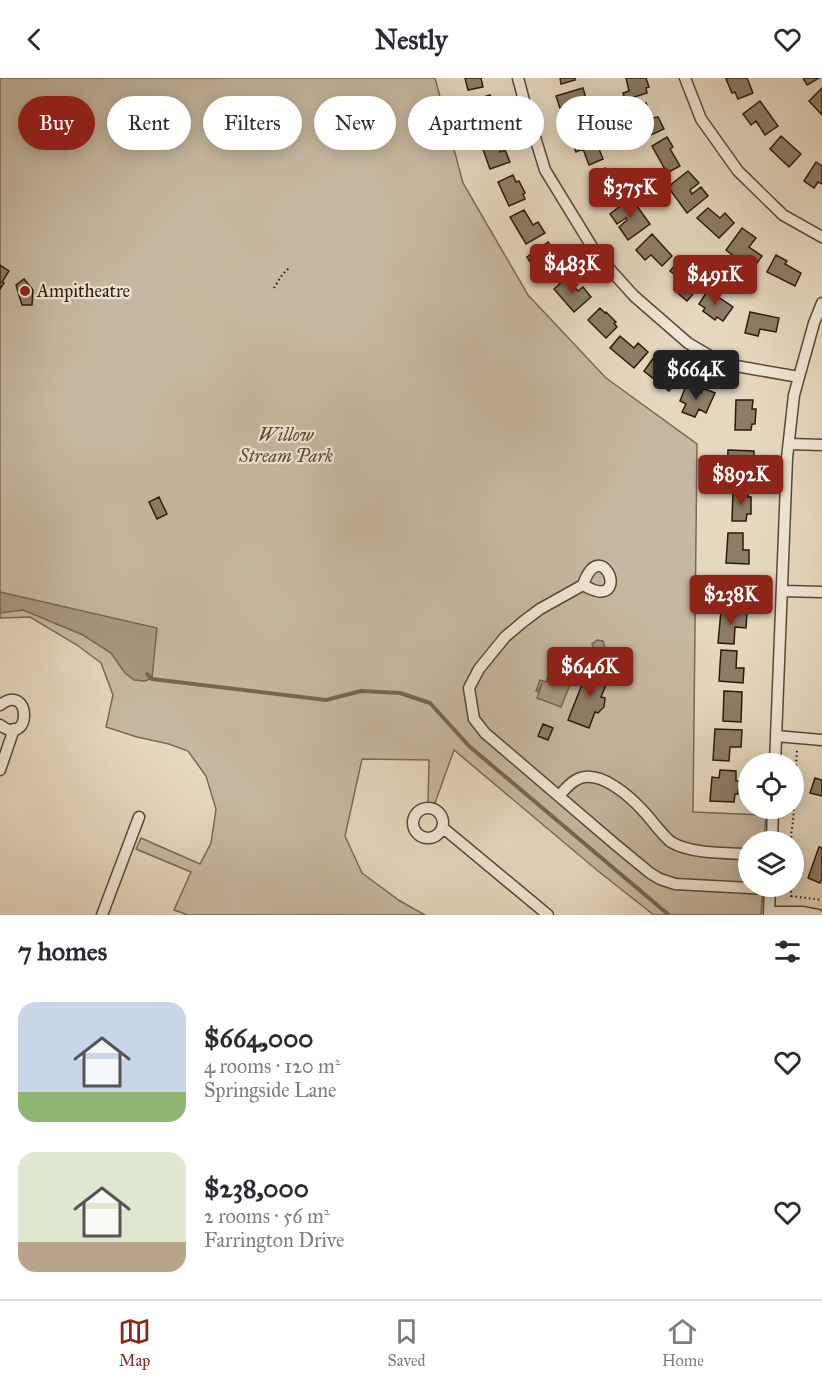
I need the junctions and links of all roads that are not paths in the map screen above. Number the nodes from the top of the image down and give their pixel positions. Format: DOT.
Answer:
graph roads {
  1 [pos="518,78"];
  2 [pos="685,78"];
  3 [pos="822,237"];
  4 [pos="822,303"];
  5 [pos="799,377"];
  6 [pos="789,444"];
  7 [pos="822,445"];
  8 [pos="583,585"];
  9 [pos="782,591"];
  10 [pos="822,592"];
  11 [pos="0,705"];
  12 [pos="0,725"];
  13 [pos="14,729"];
  14 [pos="776,736"];
  15 [pos="822,740"];
  16 [pos="775,753"];
  17 [pos="0,770"];
  18 [pos="559,796"];
  19 [pos="139,817"];
  20 [pos="442,827"];
  21 [pos="738,854"];
  22 [pos="738,887"];
  23 [pos="770,897"];
  24 [pos="769,914"];
  25 [pos="102,915"];
  26 [pos="548,915"];
  27 [pos="818,915"];
  1 -- 5 [label="street"];
  2 -- 3 [label="street"];
  4 -- 5 [label="street"];
  5 -- 6 [label="street"];
  6 -- 7 [label="street"];
  6 -- 9 [label="street"];
  8 -- 18 [label="street"];
  9 -- 10 [label="street"];
  9 -- 14 [label="street"];
  11 -- 13 [label="street"];
  12 -- 13 [label="street"];
  13 -- 17 [label="street"];
  14 -- 15 [label="street"];
  14 -- 16 [label="street"];
  18 -- 21 [label="street"];
  18 -- 22 [label="street"];
  19 -- 25 [label="street"];
  20 -- 26 [label="street"];
  23 -- 24 [label="street"];
  24 -- 27 [label="street"];
}
